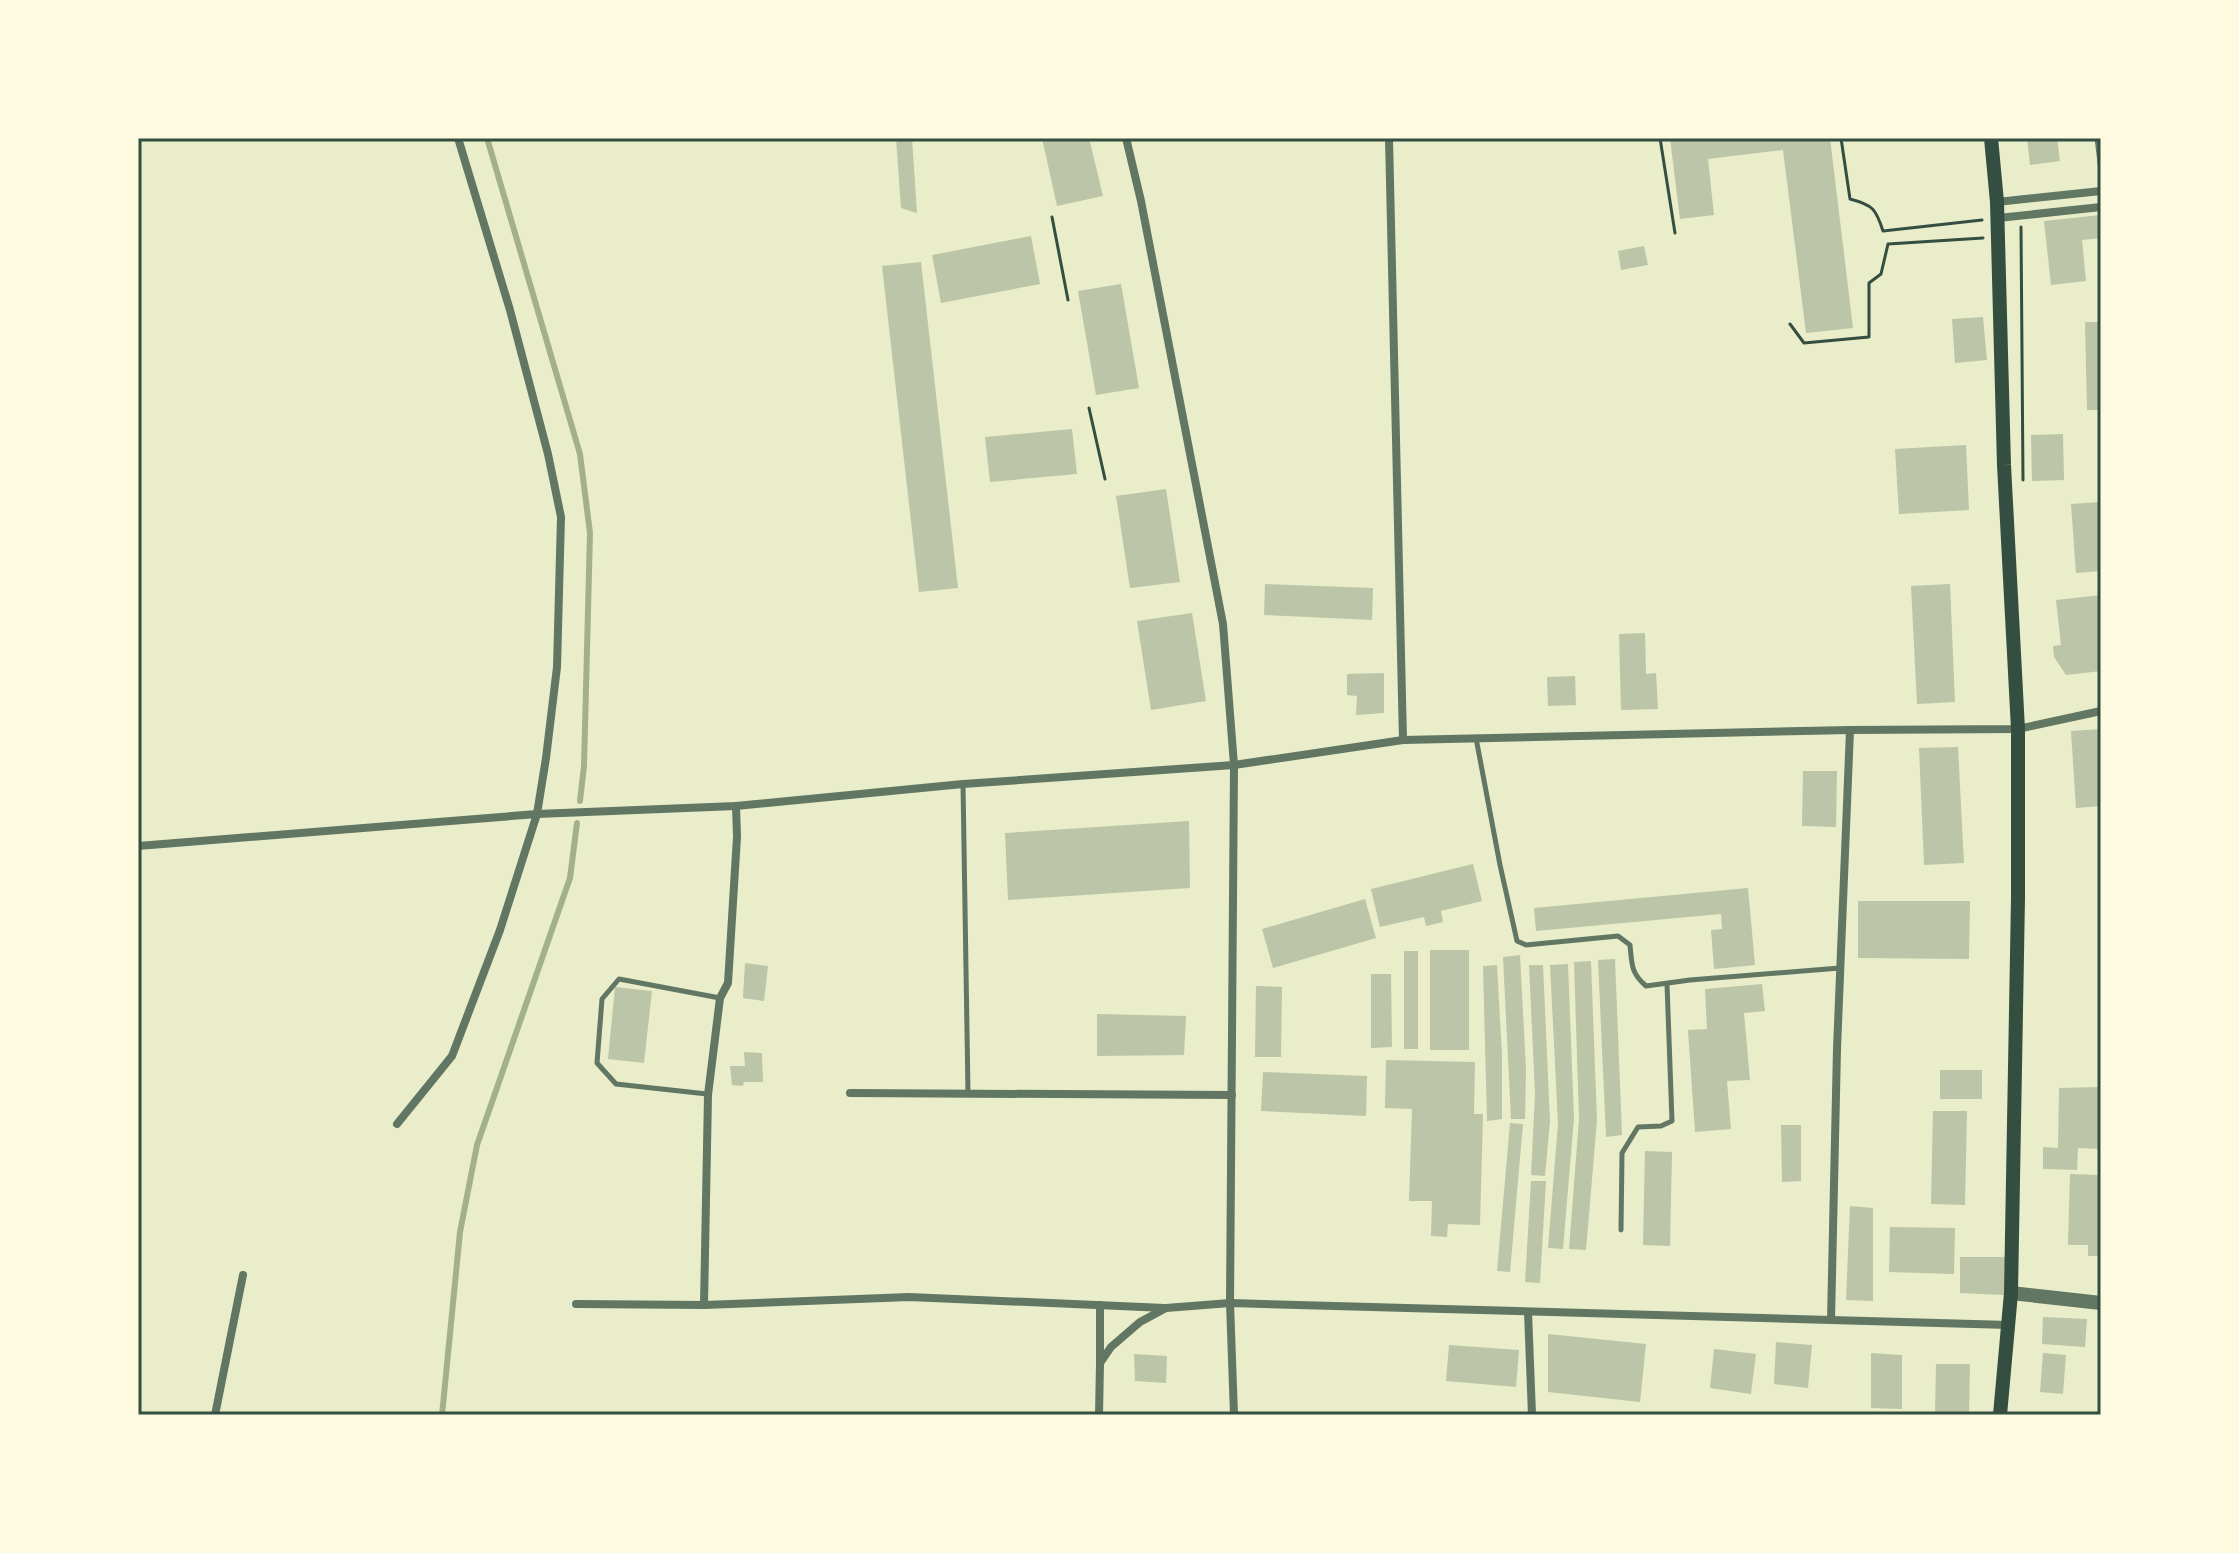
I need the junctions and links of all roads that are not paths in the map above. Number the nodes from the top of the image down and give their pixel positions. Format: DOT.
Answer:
graph roads {
  1 [pos="458,138"];
  2 [pos="1126,138"];
  3 [pos="1389,138"];
  4 [pos="1991,138"];
  5 [pos="2097,138"];
  6 [pos="2101,171"];
  7 [pos="2101,191"];
  8 [pos="1997,202"];
  9 [pos="2101,207"];
  10 [pos="1998,218"];
  11 [pos="2101,711"];
  12 [pos="2018,729"];
  13 [pos="1850,730"];
  14 [pos="1476,738"];
  15 [pos="1403,740"];
  16 [pos="1234,765"];
  17 [pos="963,784"];
  18 [pos="736,806"];
  19 [pos="537,814"];
  20 [pos="138,846"];
  21 [pos="1841,968"];
  22 [pos="1667,984"];
  23 [pos="720,998"];
  24 [pos="850,1093"];
  25 [pos="968,1093"];
  26 [pos="708,1095"];
  27 [pos="1232,1095"];
  28 [pos="397,1124"];
  29 [pos="1621,1230"];
  30 [pos="243,1275"];
  31 [pos="2011,1293"];
  32 [pos="1230,1303"];
  33 [pos="2101,1303"];
  34 [pos="576,1304"];
  35 [pos="704,1305"];
  36 [pos="1100,1305"];
  37 [pos="1166,1308"];
  38 [pos="1528,1312"];
  39 [pos="1831,1320"];
  40 [pos="2009,1325"];
  41 [pos="1100,1363"];
  42 [pos="215,1415"];
  43 [pos="1099,1415"];
  44 [pos="1234,1415"];
  45 [pos="1532,1415"];
  46 [pos="2000,1415"];
  1 -- 19 [label="street"];
  2 -- 16 [label="street"];
  3 -- 15 [label="street"];
  4 -- 8 [label="main road"];
  5 -- 6 [label="lane"];
  7 -- 8 [label="street"];
  8 -- 10 [label="main road"];
  9 -- 10 [label="street"];
  10 -- 12 [label="main road"];
  11 -- 12 [label="street"];
  12 -- 13 [label="street"];
  12 -- 31 [label="main road"];
  13 -- 14 [label="street"];
  13 -- 21 [label="street"];
  14 -- 15 [label="street"];
  14 -- 22 [label="lane"];
  15 -- 16 [label="street"];
  16 -- 17 [label="street"];
  16 -- 27 [label="street"];
  17 -- 18 [label="street"];
  17 -- 25 [label="lane"];
  18 -- 19 [label="street"];
  18 -- 23 [label="street"];
  19 -- 20 [label="street"];
  19 -- 28 [label="street"];
  21 -- 22 [label="lane"];
  21 -- 39 [label="street"];
  22 -- 29 [label="lane"];
  23 -- 26 [label="street"];
  23 -- 26 [label="lane"];
  24 -- 25 [label="street"];
  25 -- 27 [label="street"];
  26 -- 35 [label="street"];
  27 -- 32 [label="street"];
  30 -- 42 [label="street"];
  31 -- 33 [label="street"];
  31 -- 40 [label="main road"];
  32 -- 37 [label="street"];
  32 -- 38 [label="street"];
  32 -- 44 [label="street"];
  34 -- 35 [label="street"];
  35 -- 36 [label="street"];
  36 -- 37 [label="street"];
  36 -- 41 [label="street"];
  37 -- 41 [label="street"];
  38 -- 39 [label="street"];
  38 -- 45 [label="street"];
  39 -- 40 [label="street"];
  40 -- 46 [label="main road"];
  41 -- 43 [label="street"];
}
